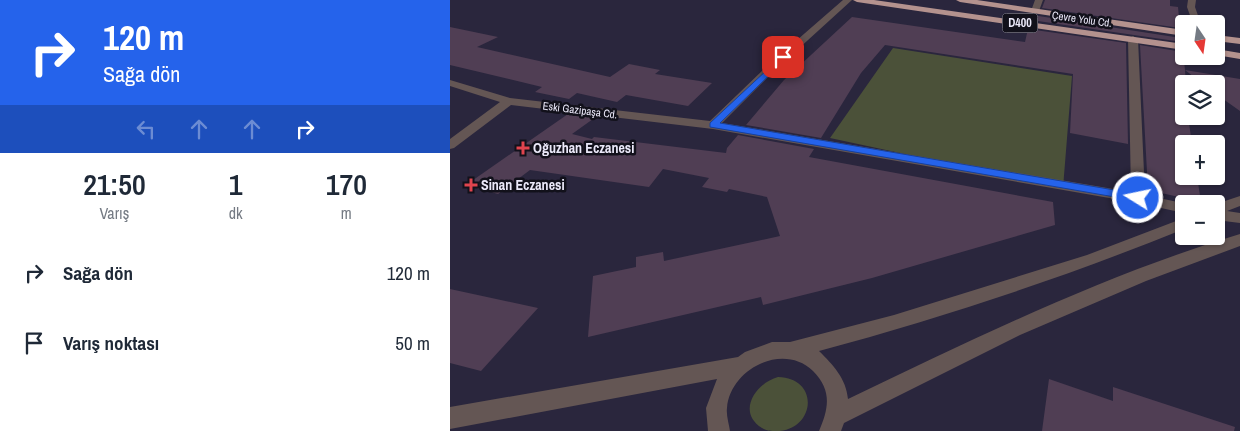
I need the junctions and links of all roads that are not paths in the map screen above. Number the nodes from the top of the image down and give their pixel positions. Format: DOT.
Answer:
graph roads {
  1 [pos="848,0"];
  2 [pos="857,0"];
  3 [pos="960,0"];
  4 [pos="1039,0"];
  5 [pos="1192,0"];
  6 [pos="1035,11"];
  7 [pos="1194,15"];
  8 [pos="1175,32"];
  9 [pos="1133,39"];
  10 [pos="1225,39"];
  11 [pos="1240,41"];
  12 [pos="1175,46"];
  13 [pos="1225,54"];
  14 [pos="1240,56"];
  15 [pos="450,83"];
  16 [pos="510,101"];
  17 [pos="713,125"];
  18 [pos="450,145"];
  19 [pos="1138,198"];
  20 [pos="1240,201"];
  21 [pos="1175,206"];
  22 [pos="1225,207"];
  23 [pos="1225,216"];
  24 [pos="1240,218"];
  25 [pos="1175,226"];
  26 [pos="1240,240"];
  27 [pos="791,350"];
  28 [pos="738,366"];
  29 [pos="450,418"];
  30 [pos="833,423"];
  31 [pos="719,431"];
  1 -- 17 [label="street"];
  2 -- 9 [label="highway, Çevre Yolu Cd. / D400"];
  3 -- 6 [label="highway, Çevre Yolu Cd. / D400"];
  4 -- 6 [label="street"];
  5 -- 7 [label="street"];
  6 -- 8 [label="highway, Çevre Yolu Cd. / D400"];
  9 -- 12 [label="highway, Çevre Yolu Cd. / D400"];
  9 -- 19 [label="street"];
  10 -- 11 [label="highway"];
  13 -- 14 [label="highway"];
  15 -- 16 [label="street, Eski Gazipaşa Cd."];
  16 -- 17 [label="street, Eski Gazipaşa Cd."];
  16 -- 18 [label="street"];
  17 -- 19 [label="street, Eski Gazipaşa Cd."];
  19 -- 21 [label="street, Eski Gazipaşa Cd."];
  20 -- 22 [label="street"];
  23 -- 24 [label="street"];
  25 -- 27 [label="street"];
  26 -- 30 [label="street"];
  27 -- 28 [label="street"];
  27 -- 30 [label="street"];
  28 -- 29 [label="street"];
  28 -- 31 [label="street"];
}
